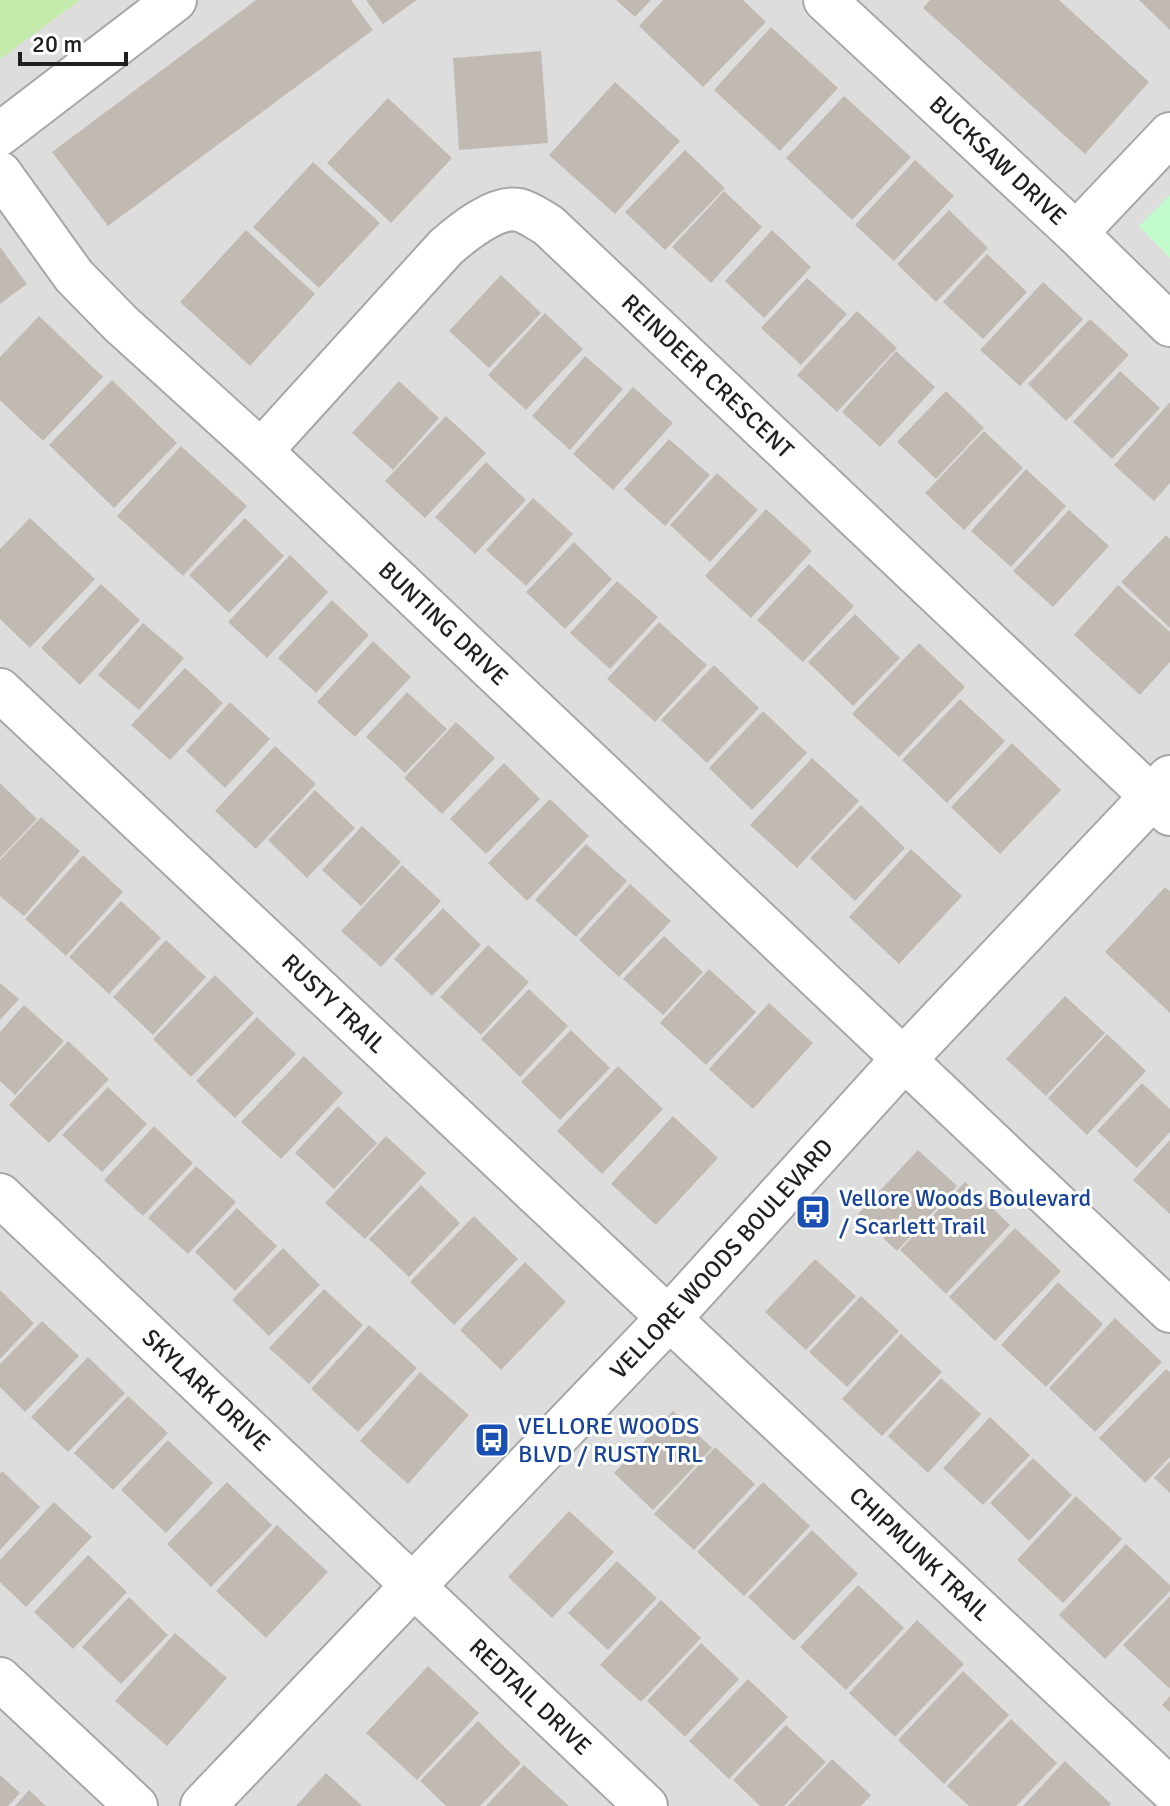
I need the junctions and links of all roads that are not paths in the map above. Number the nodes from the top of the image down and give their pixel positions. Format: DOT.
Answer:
graph roads {
  1 [pos="175,0"];
  2 [pos="825,0"];
  3 [pos="0,134"];
  4 [pos="1170,134"];
  5 [pos="0,173"];
  6 [pos="1076,233"];
  7 [pos="1170,325"];
  8 [pos="261,451"];
  9 [pos="0,690"];
  10 [pos="1164,796"];
  11 [pos="903,1060"];
  12 [pos="0,1195"];
  13 [pos="1170,1311"];
  14 [pos="669,1318"];
  15 [pos="413,1587"];
  16 [pos="0,1679"];
  17 [pos="1170,1789"];
  18 [pos="136,1806"];
  19 [pos="203,1806"];
  20 [pos="646,1806"];
  1 -- 3 [label="street"];
  2 -- 6 [label="street, BUCKSAW DRIVE"];
  4 -- 6 [label="street"];
  5 -- 8 [label="street, BUNTING DRIVE"];
  6 -- 7 [label="street, BUCKSAW DRIVE"];
  8 -- 10 [label="street, REINDEER CRESCENT"];
  8 -- 11 [label="street, BUNTING DRIVE"];
  9 -- 14 [label="street, RUSTY TRAIL"];
  10 -- 11 [label="street, VELLORE WOODS BOULEVARD"];
  11 -- 13 [label="street, BUNTING DRIVE"];
  11 -- 14 [label="street, VELLORE WOODS BOULEVARD"];
  12 -- 15 [label="street, SKYLARK DRIVE"];
  14 -- 15 [label="street, VELLORE WOODS BOULEVARD"];
  14 -- 17 [label="street, CHIPMUNK TRAIL"];
  15 -- 19 [label="street, VELLORE WOODS BOULEVARD"];
  15 -- 20 [label="street, REDTAIL DRIVE"];
  16 -- 18 [label="street"];
}
